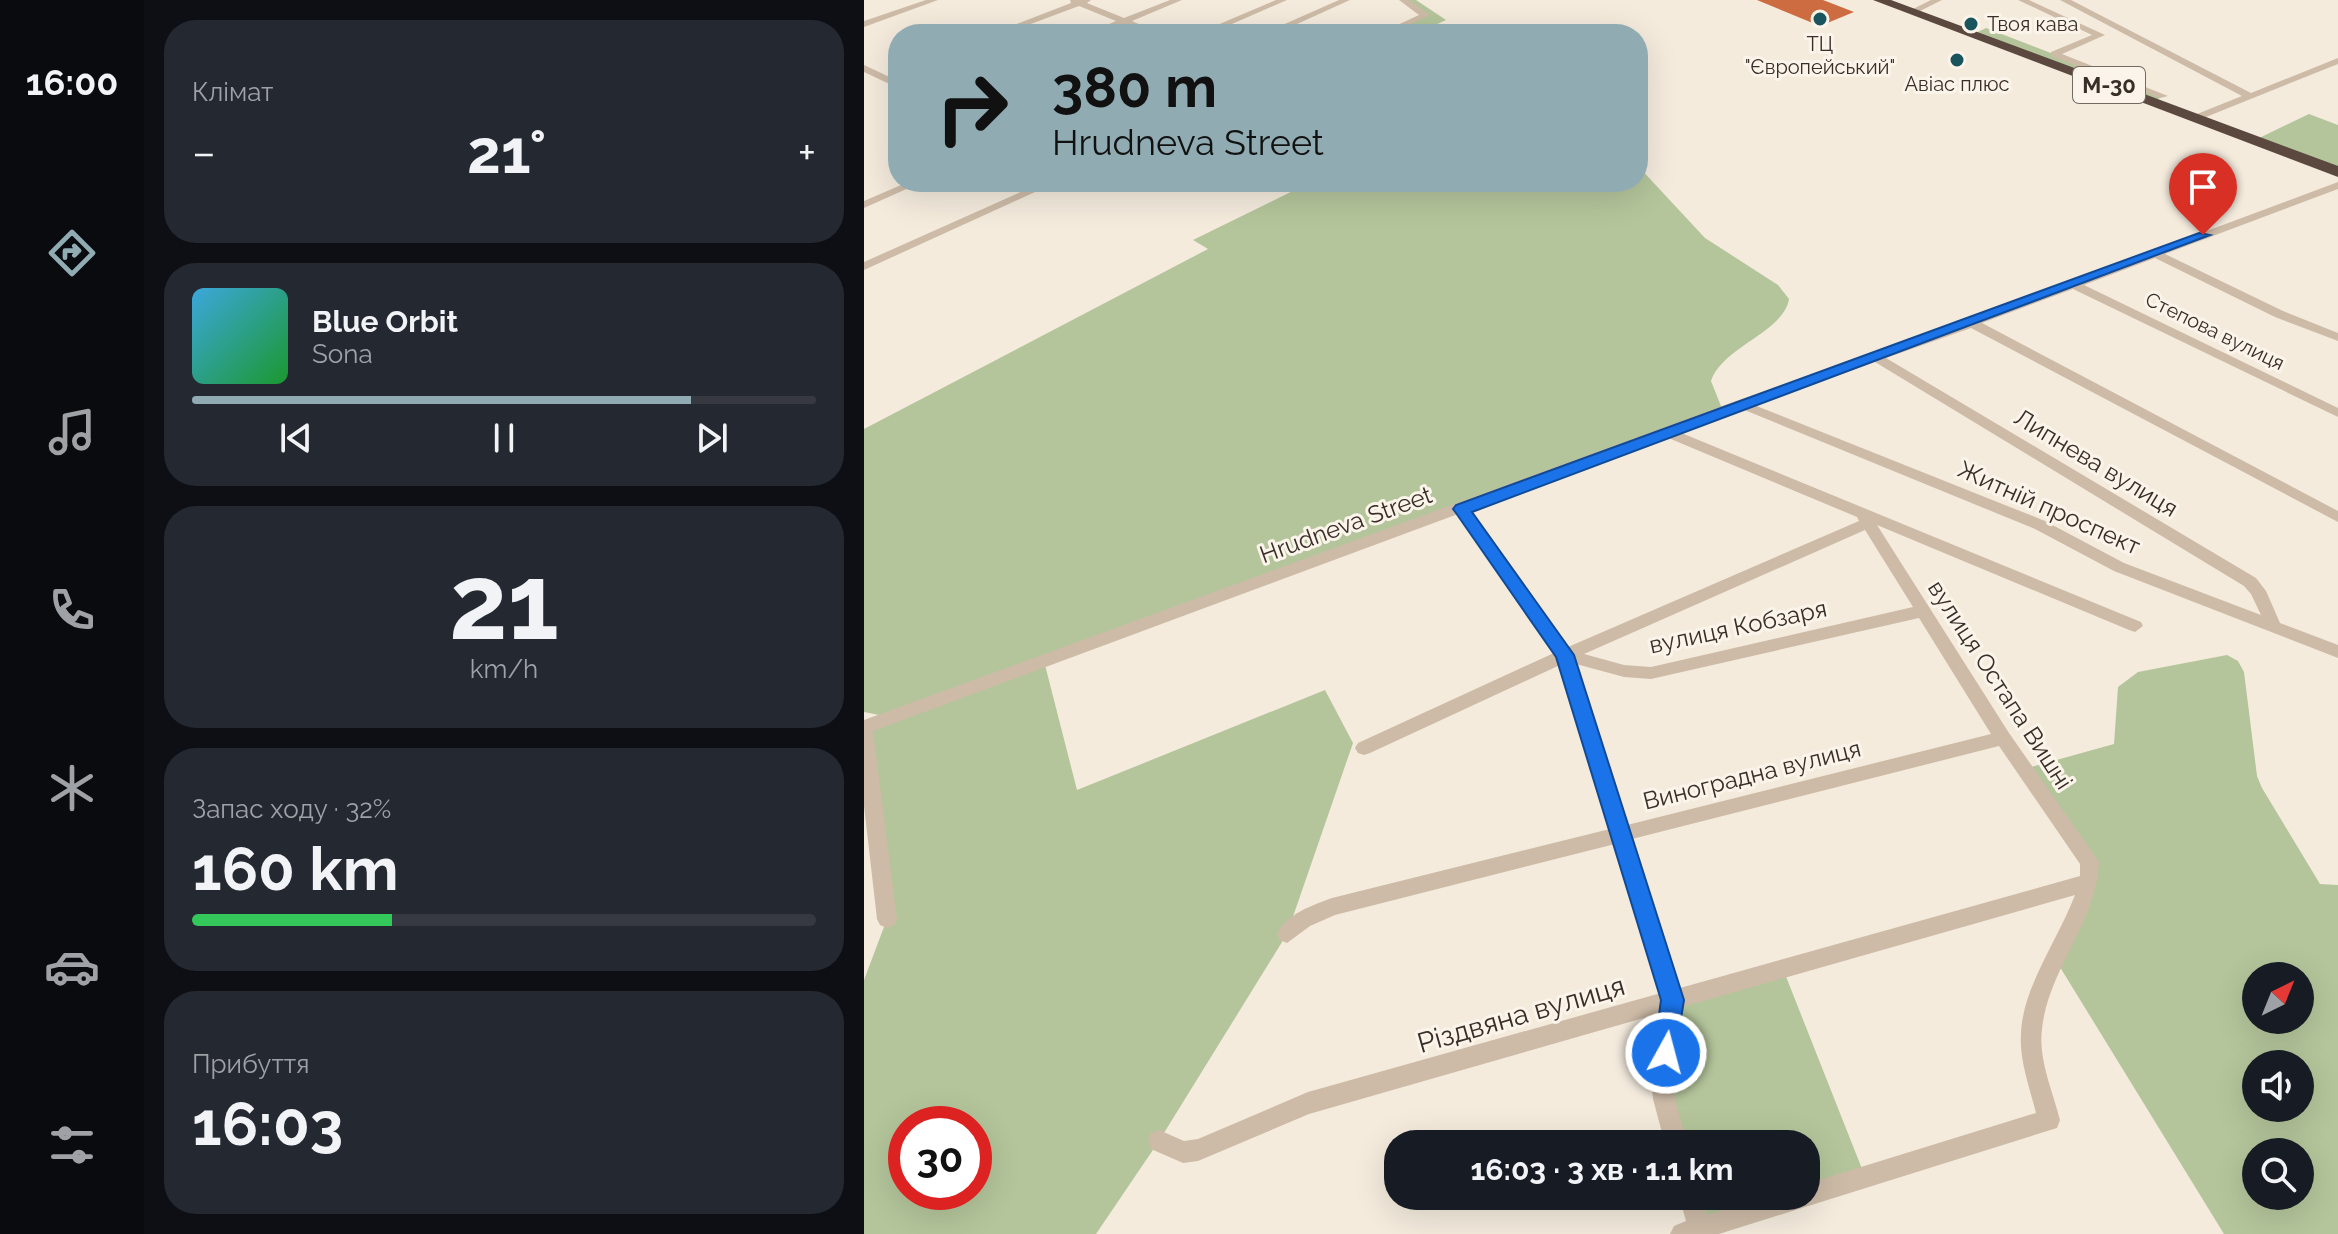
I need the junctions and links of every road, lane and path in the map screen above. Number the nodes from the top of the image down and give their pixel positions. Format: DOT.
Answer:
graph roads {
  1 [pos="934,0"];
  2 [pos="1178,0"];
  3 [pos="1283,0"];
  4 [pos="1346,0"];
  5 [pos="1403,0"];
  6 [pos="1879,0"];
  7 [pos="1938,0"];
  8 [pos="2022,0"];
  9 [pos="2064,0"];
  10 [pos="1080,1"];
  11 [pos="1911,12"];
  12 [pos="1124,21"];
  13 [pos="864,24"];
  14 [pos="1021,24"];
  15 [pos="1116,24"];
  16 [pos="1131,24"];
  17 [pos="1225,24"];
  18 [pos="1290,24"];
  19 [pos="1406,24"];
  20 [pos="2338,61"];
  21 [pos="864,68"];
  22 [pos="888,75"];
  23 [pos="882,77"];
  24 [pos="888,80"];
  25 [pos="2248,95"];
  26 [pos="2163,96"];
  27 [pos="2196,118"];
  28 [pos="2338,172"];
  29 [pos="2338,185"];
  30 [pos="894,192"];
  31 [pos="1030,192"];
  32 [pos="864,205"];
  33 [pos="2156,254"];
  34 [pos="864,266"];
  35 [pos="2075,285"];
  36 [pos="1972,323"];
  37 [pos="2338,337"];
  38 [pos="1876,357"];
  39 [pos="1741,404"];
  40 [pos="2338,413"];
  41 [pos="1666,432"];
  42 [pos="1462,509"];
  43 [pos="2338,517"];
  44 [pos="1865,519"];
  45 [pos="1922,611"];
  46 [pos="2135,626"];
  47 [pos="2273,626"];
  48 [pos="2338,652"];
  49 [pos="1565,655"];
  50 [pos="864,729"];
  51 [pos="2003,738"];
  52 [pos="1364,748"];
  53 [pos="1621,832"];
  54 [pos="2090,882"];
  55 [pos="887,919"];
  56 [pos="1287,934"];
  57 [pos="1673,1000"];
  58 [pos="1673,1130"];
  59 [pos="1159,1141"];
  60 [pos="1692,1210"];
  61 [pos="1694,1232"];
  1 -- 13 [label="street"];
  2 -- 12 [label="street"];
  3 -- 17 [label="street"];
  4 -- 18 [label="street"];
  5 -- 19 [label="street"];
  6 -- 11 [label="highway, М-30"];
  7 -- 11 [label="street"];
  8 -- 26 [label="street"];
  9 -- 25 [label="street"];
  10 -- 12 [label="street"];
  10 -- 14 [label="street"];
  11 -- 27 [label="highway, М-30"];
  12 -- 15 [label="street"];
  12 -- 16 [label="street"];
  20 -- 25 [label="street"];
  21 -- 23 [label="street"];
  22 -- 23 [label="street"];
  23 -- 24 [label="street"];
  25 -- 27 [label="street"];
  27 -- 28 [label="highway, М-30"];
  29 -- 33 [label="street, Hrudneva Street"];
  30 -- 32 [label="street"];
  31 -- 34 [label="street"];
  33 -- 35 [label="street, Hrudneva Street"];
  33 -- 37 [label="street"];
  35 -- 36 [label="street, Hrudneva Street"];
  35 -- 40 [label="street, Степова вулиця"];
  36 -- 38 [label="street, Hrudneva Street"];
  36 -- 43 [label="street"];
  38 -- 39 [label="street, Hrudneva Street"];
  38 -- 47 [label="street, Липнева вулиця"];
  39 -- 41 [label="street, Hrudneva Street"];
  39 -- 47 [label="street, Житній проспект"];
  41 -- 42 [label="street, Hrudneva Street"];
  41 -- 44 [label="street"];
  42 -- 49 [label="street"];
  42 -- 50 [label="street, Hrudneva Street"];
  44 -- 45 [label="street, вулиця Остапа Вишні"];
  44 -- 46 [label="street"];
  44 -- 49 [label="street, вулиця Кобзаря"];
  45 -- 49 [label="street, вулиця Кобзаря"];
  45 -- 51 [label="street, вулиця Остапа Вишні"];
  47 -- 48 [label="street, Житній проспект"];
  49 -- 52 [label="street, вулиця Кобзаря"];
  49 -- 53 [label="street"];
  50 -- 55 [label="street"];
  51 -- 53 [label="street, Виноградна вулиця"];
  51 -- 54 [label="street, вулиця Остапа Вишні"];
  53 -- 56 [label="street, Виноградна вулиця"];
  53 -- 57 [label="street"];
  54 -- 57 [label="street, Різдвяна вулиця"];
  54 -- 61 [label="street"];
  57 -- 58 [label="street"];
  57 -- 59 [label="street, Різдвяна вулиця"];
  60 -- 61 [label="street"];
}
